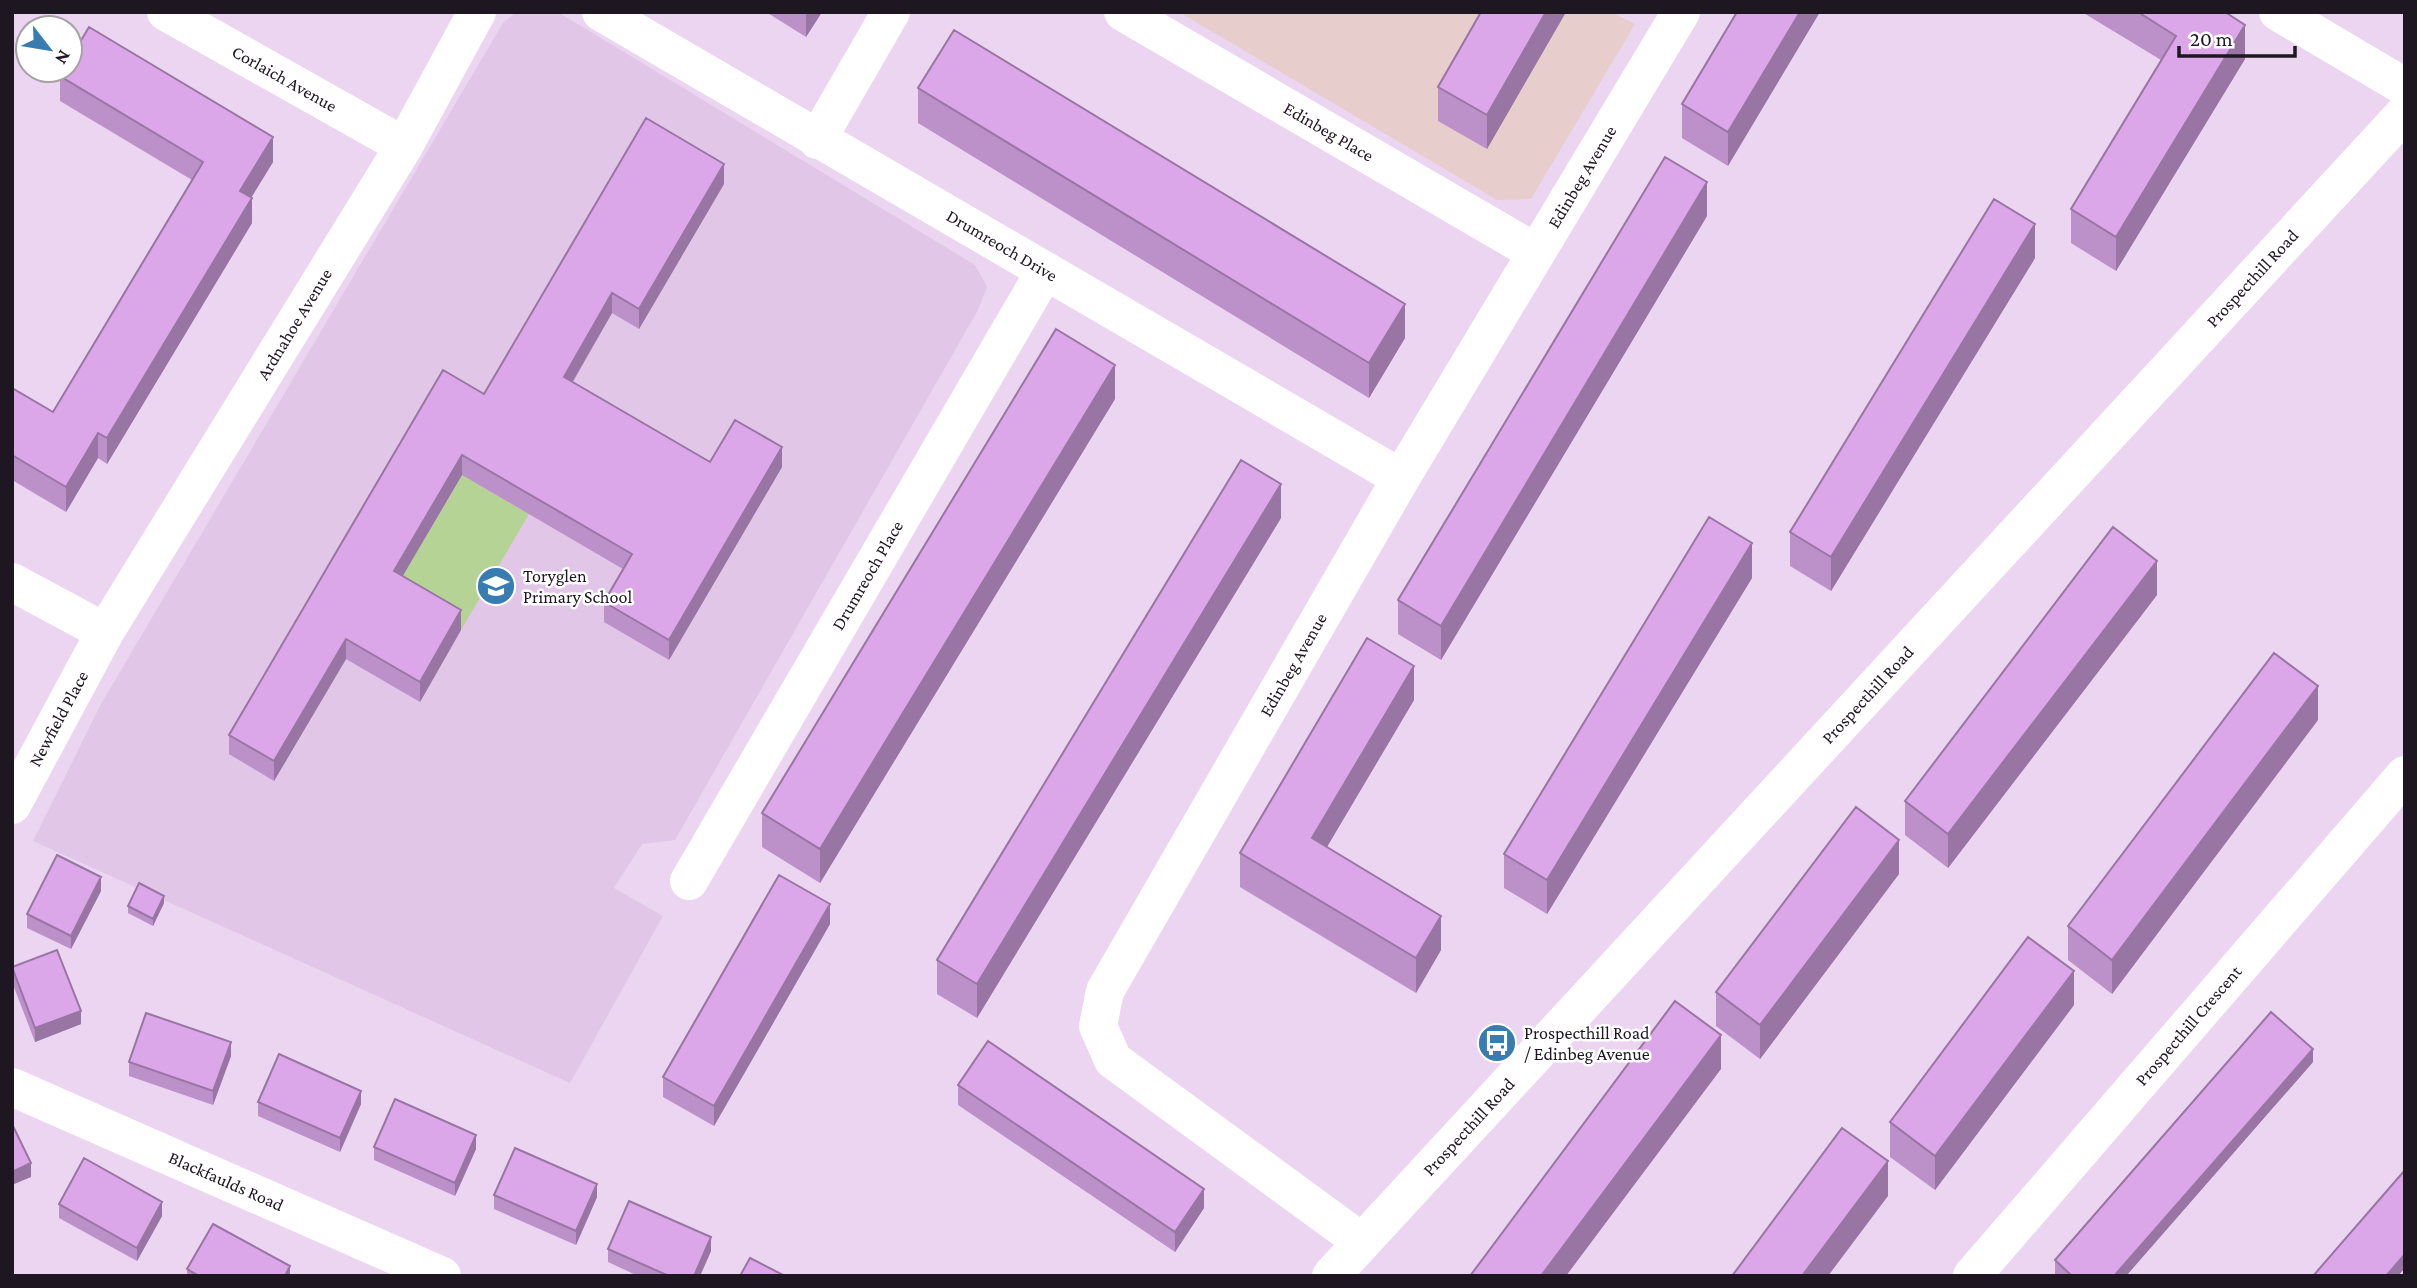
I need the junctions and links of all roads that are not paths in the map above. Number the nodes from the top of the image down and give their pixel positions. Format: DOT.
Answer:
graph roads {
  1 [pos="166,12"];
  2 [pos="477,12"];
  3 [pos="601,12"];
  4 [pos="891,12"];
  5 [pos="1123,12"];
  6 [pos="1681,12"];
  7 [pos="2278,12"];
  8 [pos="2405,87"];
  9 [pos="2405,113"];
  10 [pos="817,140"];
  11 [pos="404,146"];
  12 [pos="1535,252"];
  13 [pos="1045,271"];
  14 [pos="1401,478"];
  15 [pos="12,582"];
  16 [pos="105,632"];
  17 [pos="2405,775"];
  18 [pos="12,805"];
  19 [pos="689,881"];
  20 [pos="12,1087"];
  21 [pos="1362,1242"];
  22 [pos="442,1276"];
  23 [pos="1331,1276"];
  24 [pos="1972,1276"];
  1 -- 11 [label="street, Corlaich Avenue"];
  2 -- 11 [label="street, Ardnahoe Avenue"];
  3 -- 10 [label="street, Drumreoch Drive"];
  4 -- 10 [label="street"];
  5 -- 12 [label="street, Edinbeg Place"];
  6 -- 12 [label="street, Edinbeg Avenue"];
  7 -- 8 [label="street"];
  9 -- 21 [label="street, Prospecthill Road"];
  10 -- 13 [label="street, Drumreoch Drive"];
  11 -- 16 [label="street, Ardnahoe Avenue"];
  12 -- 14 [label="street, Edinbeg Avenue"];
  13 -- 14 [label="street, Drumreoch Drive"];
  13 -- 19 [label="street, Drumreoch Place"];
  14 -- 21 [label="street, Edinbeg Avenue"];
  15 -- 16 [label="street"];
  16 -- 18 [label="street, Newfield Place"];
  17 -- 24 [label="street, Prospecthill Crescent"];
  20 -- 22 [label="street, Blackfaulds Road"];
  21 -- 23 [label="street, Prospecthill Road"];
}
